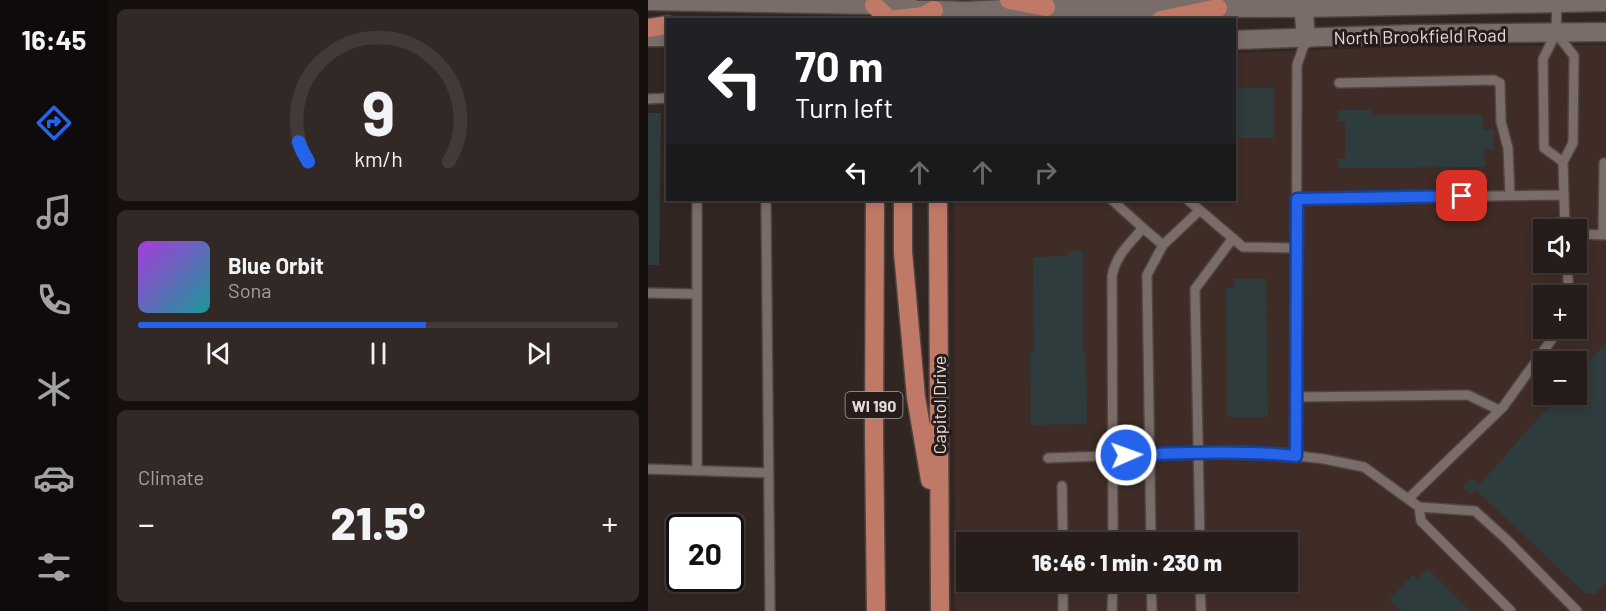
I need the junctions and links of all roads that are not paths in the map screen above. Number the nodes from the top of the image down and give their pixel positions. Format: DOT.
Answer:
graph roads {
  1 [pos="1009,0"];
  2 [pos="652,1"];
  3 [pos="1606,2"];
  4 [pos="1557,3"];
  5 [pos="1115,4"];
  6 [pos="1303,4"];
  7 [pos="1046,7"];
  8 [pos="874,8"];
  9 [pos="1218,8"];
  10 [pos="934,10"];
  11 [pos="889,18"];
  12 [pos="901,18"];
  13 [pos="1170,18"];
  14 [pos="666,25"];
  15 [pos="648,28"];
  16 [pos="1606,32"];
  17 [pos="1556,33"];
  18 [pos="648,37"];
  19 [pos="666,37"];
  20 [pos="1306,39"];
  21 [pos="1236,40"];
  22 [pos="1339,83"];
  23 [pos="666,98"];
  24 [pos="648,99"];
  25 [pos="1563,162"];
  26 [pos="1606,163"];
  27 [pos="1510,195"];
  28 [pos="1564,195"];
  29 [pos="1297,199"];
  30 [pos="697,201"];
  31 [pos="766,201"];
  32 [pos="875,201"];
  33 [pos="903,201"];
  34 [pos="938,201"];
  35 [pos="1113,201"];
  36 [pos="1189,201"];
  37 [pos="1200,210"];
  38 [pos="1565,219"];
  39 [pos="1143,228"];
  40 [pos="1587,234"];
  41 [pos="1604,235"];
  42 [pos="1233,238"];
  43 [pos="1163,245"];
  44 [pos="1297,248"];
  45 [pos="648,293"];
  46 [pos="697,294"];
  47 [pos="1552,339"];
  48 [pos="1296,397"];
  49 [pos="1499,410"];
  50 [pos="1198,453"];
  51 [pos="1149,454"];
  52 [pos="1114,456"];
  53 [pos="1296,456"];
  54 [pos="1048,458"];
  55 [pos="648,469"];
  56 [pos="697,471"];
  57 [pos="768,473"];
  58 [pos="1062,486"];
  59 [pos="1408,499"];
  60 [pos="1419,507"];
  61 [pos="875,516"];
  62 [pos="939,529"];
  63 [pos="1062,532"];
  64 [pos="1113,532"];
  65 [pos="1151,532"];
  66 [pos="1200,532"];
  67 [pos="1063,592"];
  68 [pos="1113,592"];
  69 [pos="1151,592"];
  70 [pos="1200,592"];
  71 [pos="770,611"];
  72 [pos="876,611"];
  73 [pos="886,611"];
  74 [pos="940,611"];
  75 [pos="1064,611"];
  76 [pos="1112,611"];
  77 [pos="1152,611"];
  78 [pos="1201,611"];
  79 [pos="1512,611"];
  80 [pos="1577,611"];
  1 -- 7 [label="main road"];
  2 -- 8 [label="street, North Brookfield Road"];
  3 -- 4 [label="street, North Brookfield Road"];
  4 -- 6 [label="street, North Brookfield Road"];
  4 -- 17 [label="lane"];
  5 -- 7 [label="street, North Brookfield Road"];
  5 -- 9 [label="street, North Brookfield Road"];
  6 -- 9 [label="street, North Brookfield Road"];
  6 -- 20 [label="street"];
  7 -- 10 [label="street, North Brookfield Road"];
  8 -- 10 [label="street, North Brookfield Road"];
  8 -- 11 [label="main road"];
  9 -- 13 [label="main road"];
  10 -- 12 [label="main road"];
  14 -- 15 [label="main road"];
  16 -- 17 [label="street, North Brookfield Road"];
  17 -- 20 [label="street, North Brookfield Road"];
  17 -- 25 [label="lane"];
  17 -- 25 [label="lane"];
  18 -- 19 [label="street"];
  20 -- 21 [label="street, North Brookfield Road"];
  20 -- 29 [label="lane"];
  22 -- 27 [label="lane"];
  23 -- 24 [label="lane"];
  25 -- 28 [label="lane"];
  26 -- 41 [label="lane"];
  27 -- 28 [label="lane"];
  27 -- 29 [label="lane"];
  28 -- 38 [label="lane"];
  29 -- 44 [label="lane"];
  30 -- 46 [label="lane"];
  31 -- 57 [label="lane"];
  32 -- 61 [label="main road, WI 190"];
  33 -- 62 [label="main road"];
  34 -- 62 [label="main road, Capitol Drive"];
  35 -- 39 [label="lane"];
  36 -- 37 [label="lane"];
  37 -- 42 [label="lane"];
  37 -- 43 [label="lane"];
  39 -- 43 [label="lane"];
  39 -- 52 [label="lane"];
  40 -- 41 [label="lane"];
  42 -- 44 [label="lane"];
  42 -- 50 [label="lane"];
  43 -- 51 [label="lane"];
  44 -- 48 [label="lane"];
  45 -- 46 [label="lane"];
  46 -- 56 [label="lane"];
  47 -- 49 [label="lane"];
  48 -- 49 [label="lane"];
  48 -- 53 [label="lane"];
  49 -- 59 [label="lane"];
  50 -- 51 [label="lane"];
  50 -- 53 [label="lane"];
  50 -- 66 [label="lane"];
  51 -- 52 [label="lane"];
  51 -- 65 [label="lane"];
  52 -- 54 [label="lane"];
  52 -- 64 [label="lane"];
  53 -- 59 [label="lane"];
  55 -- 56 [label="lane"];
  56 -- 57 [label="lane"];
  57 -- 71 [label="lane"];
  58 -- 63 [label="lane"];
  59 -- 60 [label="lane"];
  60 -- 79 [label="lane"];
  60 -- 80 [label="lane"];
  61 -- 72 [label="main road, WI 190"];
  61 -- 73 [label="main road"];
  62 -- 74 [label="main road, Capitol Drive"];
  67 -- 75 [label="lane"];
  68 -- 76 [label="lane"];
  69 -- 77 [label="lane"];
  70 -- 78 [label="lane"];
}
